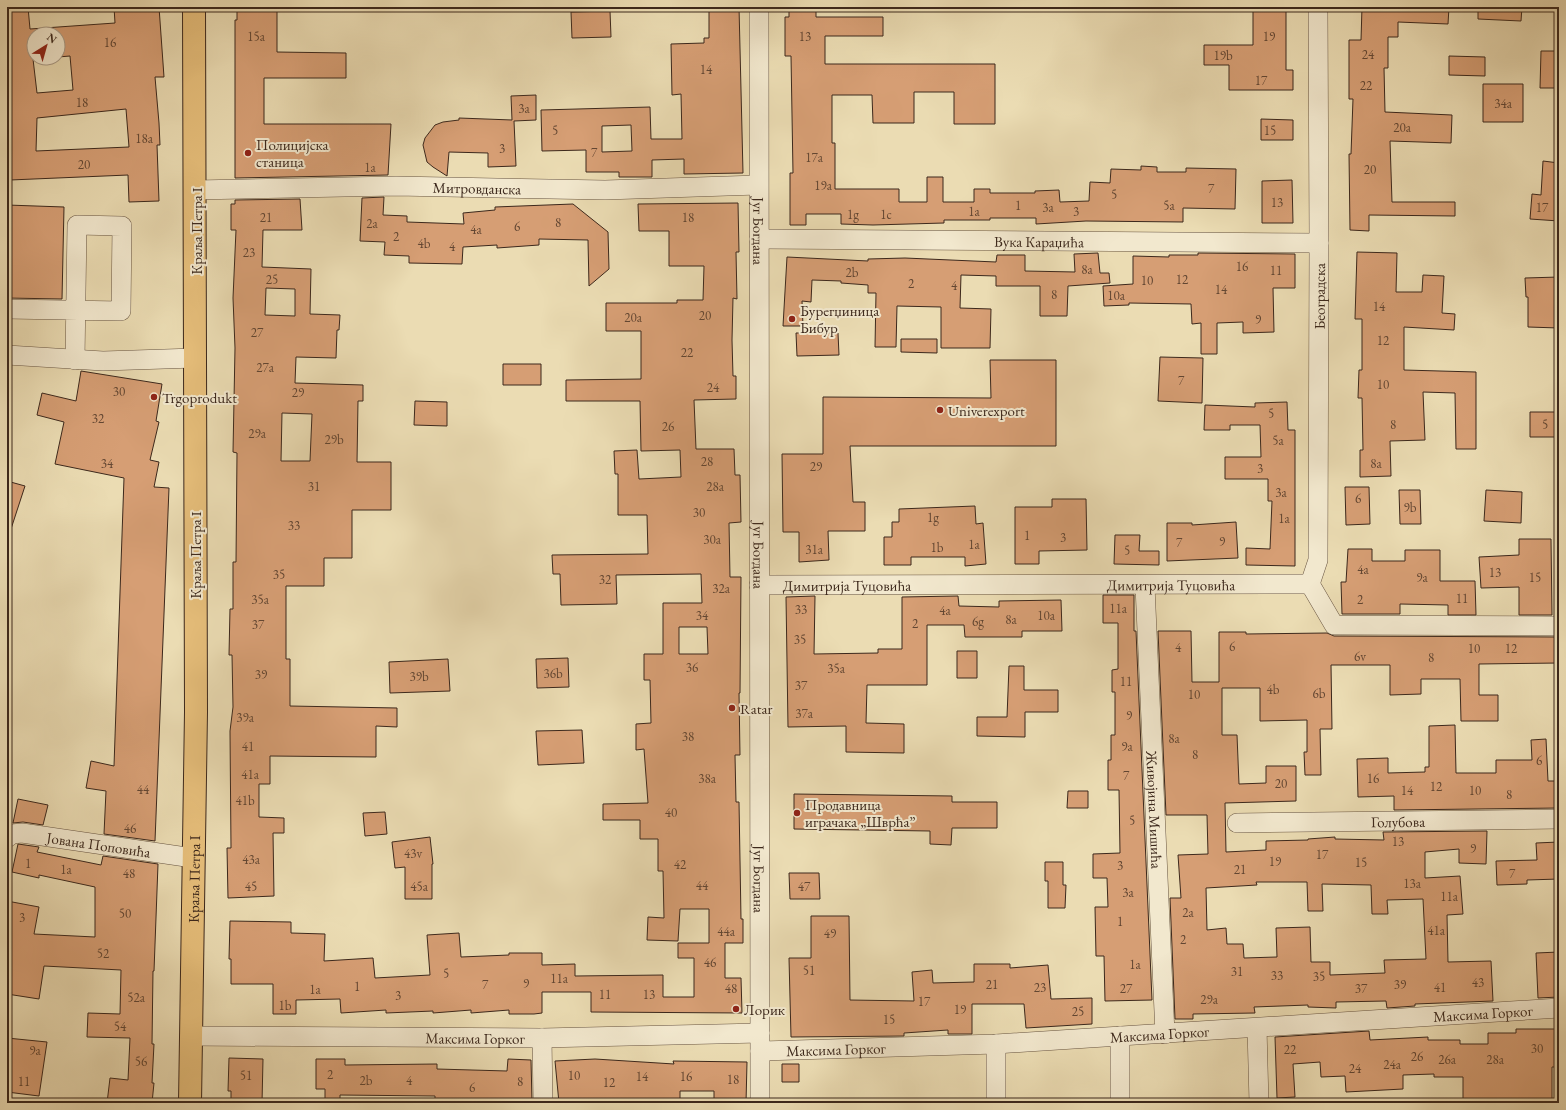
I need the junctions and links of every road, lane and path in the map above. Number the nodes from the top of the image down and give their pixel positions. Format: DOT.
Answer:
graph roads {
  1 [pos="194,7"];
  2 [pos="759,7"];
  3 [pos="1318,7"];
  4 [pos="758,185"];
  5 [pos="196,190"];
  6 [pos="759,239"];
  7 [pos="1319,243"];
  8 [pos="7,309"];
  9 [pos="76,310"];
  10 [pos="7,355"];
  11 [pos="195,358"];
  12 [pos="75,360"];
  13 [pos="1310,584"];
  14 [pos="759,586"];
  15 [pos="1145,586"];
  16 [pos="1559,626"];
  17 [pos="1559,818"];
  18 [pos="1237,823"];
  19 [pos="7,838"];
  20 [pos="193,858"];
  21 [pos="1559,1008"];
  22 [pos="1257,1028"];
  23 [pos="1164,1034"];
  24 [pos="190,1036"];
  25 [pos="1120,1036"];
  26 [pos="542,1038"];
  27 [pos="760,1042"];
  28 [pos="996,1044"];
  29 [pos="190,1103"];
  30 [pos="543,1103"];
  31 [pos="760,1103"];
  32 [pos="996,1103"];
  33 [pos="1120,1103"];
  34 [pos="1259,1103"];
  1 -- 5 [label="main road, Краља Петра I"];
  2 -- 4 [label="street, Југ Богдана"];
  3 -- 7 [label="street, Београдска"];
  4 -- 5 [label="street, Митровданска"];
  4 -- 6 [label="street, Југ Богдана"];
  5 -- 11 [label="main road, Краља Петра I"];
  6 -- 7 [label="street, Вука Караџића"];
  6 -- 14 [label="street, Југ Богдана"];
  7 -- 13 [label="street, Београдска"];
  8 -- 9 [label="street"];
  9 -- 9 [label="street"];
  9 -- 12 [label="street"];
  10 -- 12 [label="street"];
  11 -- 12 [label="street"];
  11 -- 20 [label="main road, Краља Петра I"];
  13 -- 15 [label="street, Димитрија Туцовића"];
  13 -- 16 [label="street"];
  14 -- 15 [label="street, Димитрија Туцовића"];
  14 -- 27 [label="street, Југ Богдана"];
  15 -- 23 [label="street, Живојина Мишића"];
  17 -- 18 [label="street, Голубова"];
  19 -- 20 [label="street, Јована Поповића"];
  20 -- 24 [label="main road, Краља Петра I"];
  21 -- 22 [label="street, Максима Горког"];
  22 -- 23 [label="street, Максима Горког"];
  22 -- 34 [label="street"];
  23 -- 25 [label="street, Максима Горког"];
  24 -- 26 [label="street, Максима Горког"];
  24 -- 29 [label="main road, Краља Петра I"];
  25 -- 28 [label="street, Максима Горког"];
  25 -- 33 [label="street"];
  26 -- 27 [label="street, Максима Горког"];
  26 -- 30 [label="street"];
  27 -- 28 [label="street, Максима Горког"];
  27 -- 31 [label="street, Југ Богдана"];
  28 -- 32 [label="street"];
}
